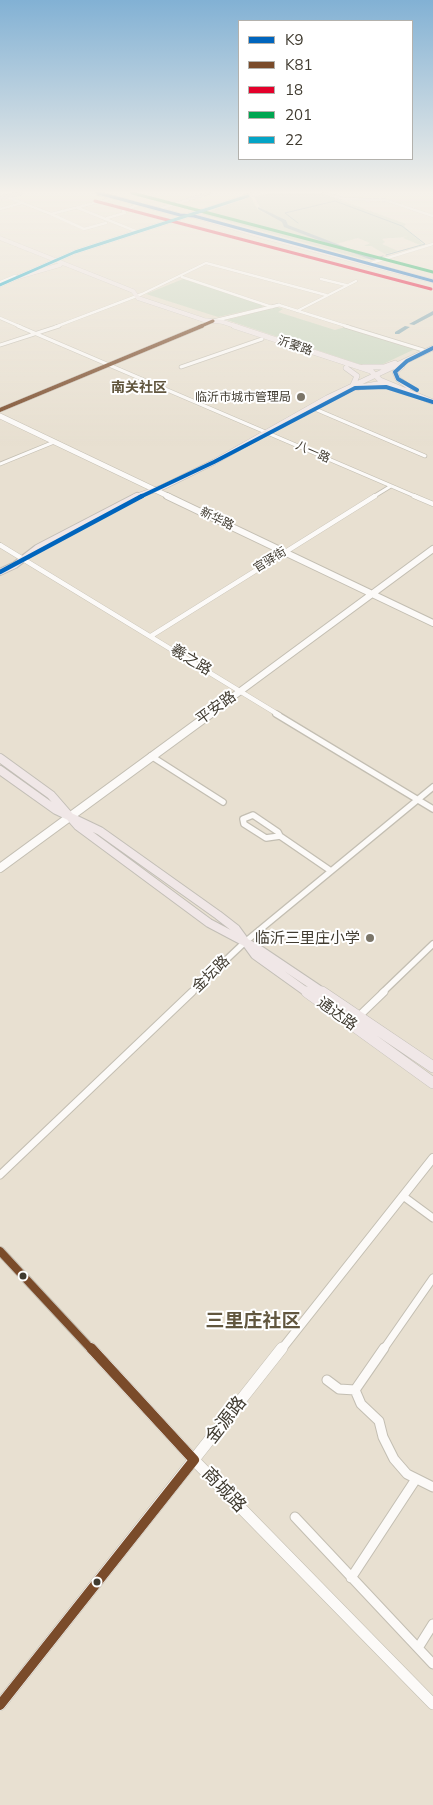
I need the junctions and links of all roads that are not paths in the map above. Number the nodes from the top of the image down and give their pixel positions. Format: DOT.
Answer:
graph roads {
  1 [pos="15,277"];
  2 [pos="18,277"];
  3 [pos="95,277"];
  4 [pos="182,277"];
  5 [pos="259,277"];
  6 [pos="419,277"];
  7 [pos="321,279"];
  8 [pos="7,280"];
  9 [pos="356,281"];
  10 [pos="433,281"];
  11 [pos="0,284"];
  12 [pos="346,285"];
  13 [pos="326,295"];
  14 [pos="138,296"];
  15 [pos="279,305"];
  16 [pos="272,306"];
  17 [pos="297,311"];
  18 [pos="0,318"];
  19 [pos="213,321"];
  20 [pos="38,334"];
  21 [pos="262,340"];
  22 [pos="0,345"];
  23 [pos="433,346"];
  24 [pos="423,350"];
  25 [pos="404,361"];
  26 [pos="111,364"];
  27 [pos="353,366"];
  28 [pos="181,367"];
  29 [pos="346,368"];
  30 [pos="376,376"];
  31 [pos="354,386"];
  32 [pos="409,387"];
  33 [pos="402,389"];
  34 [pos="433,397"];
  35 [pos="433,402"];
  36 [pos="315,409"];
  37 [pos="0,410"];
  38 [pos="0,416"];
  39 [pos="267,432"];
  40 [pos="54,442"];
  41 [pos="425,456"];
  42 [pos="0,464"];
  43 [pos="391,486"];
  44 [pos="155,489"];
  45 [pos="433,504"];
  46 [pos="0,545"];
  47 [pos="433,549"];
  48 [pos="284,551"];
  49 [pos="23,558"];
  50 [pos="0,567"];
  51 [pos="0,572"];
  52 [pos="372,594"];
  53 [pos="433,623"];
  54 [pos="151,636"];
  55 [pos="240,690"];
  56 [pos="151,756"];
  57 [pos="0,758"];
  58 [pos="0,770"];
  59 [pos="433,787"];
  60 [pos="418,800"];
  61 [pos="223,802"];
  62 [pos="433,809"];
  63 [pos="70,816"];
  64 [pos="280,836"];
  65 [pos="0,868"];
  66 [pos="331,871"];
  67 [pos="245,942"];
  68 [pos="433,944"];
  69 [pos="359,1016"];
  70 [pos="433,1067"];
  71 [pos="433,1083"];
  72 [pos="433,1158"];
  73 [pos="0,1175"];
  74 [pos="403,1196"];
  75 [pos="433,1218"];
  76 [pos="0,1251"];
  77 [pos="433,1278"];
  78 [pos="327,1380"];
  79 [pos="355,1390"];
  80 [pos="194,1460"];
  81 [pos="416,1478"];
  82 [pos="433,1487"];
  83 [pos="295,1517"];
  84 [pos="351,1578"];
  85 [pos="433,1624"];
  86 [pos="418,1648"];
  87 [pos="433,1664"];
  88 [pos="433,1704"];
  89 [pos="0,1705"];
  1 -- 8 [label="main road"];
  2 -- 8 [label="main road"];
  2 -- 11 [label="main road"];
  3 -- 14 [label="main road, 沂蒙路"];
  4 -- 14 [label="street"];
  4 -- 16 [label="street"];
  5 -- 13 [label="street"];
  6 -- 10 [label="main road"];
  7 -- 12 [label="street"];
  8 -- 11 [label="main road"];
  9 -- 12 [label="street"];
  12 -- 13 [label="street"];
  13 -- 17 [label="street"];
  14 -- 19 [label="main road, 沂蒙路"];
  14 -- 20 [label="street"];
  15 -- 16 [label="street"];
  15 -- 17 [label="street"];
  16 -- 19 [label="street"];
  17 -- 24 [label="street"];
  18 -- 20 [label="street, 八一路"];
  19 -- 21 [label="main road, 沂蒙路"];
  19 -- 26 [label="street"];
  19 -- 27 [label="main road, 沂蒙路"];
  20 -- 22 [label="street"];
  20 -- 26 [label="street, 八一路"];
  21 -- 28 [label="street"];
  21 -- 29 [label="main road, 沂蒙路"];
  23 -- 24 [label="main road"];
  23 -- 25 [label="main road"];
  24 -- 25 [label="main road"];
  25 -- 27 [label="main road"];
  25 -- 30 [label="main road"];
  25 -- 32 [label="main road"];
  26 -- 37 [label="street"];
  26 -- 39 [label="street, 八一路"];
  27 -- 30 [label="main road, 沂蒙路"];
  29 -- 30 [label="main road, 沂蒙路"];
  29 -- 31 [label="main road"];
  30 -- 31 [label="main road"];
  30 -- 32 [label="main road, 沂蒙路"];
  30 -- 33 [label="main road, 沂蒙路"];
  31 -- 33 [label="main road"];
  31 -- 36 [label="main road"];
  31 -- 39 [label="main road"];
  32 -- 34 [label="main road, 沂蒙路"];
  33 -- 35 [label="main road, 沂蒙路"];
  36 -- 39 [label="main road"];
  36 -- 41 [label="street"];
  38 -- 40 [label="main road, 新华路"];
  39 -- 43 [label="street, 八一路"];
  39 -- 44 [label="main road"];
  40 -- 42 [label="street"];
  40 -- 44 [label="main road, 新华路"];
  43 -- 45 [label="street, 八一路"];
  43 -- 48 [label="street, 官驿街"];
  44 -- 48 [label="main road, 新华路"];
  44 -- 49 [label="main road"];
  46 -- 49 [label="street, 羲之路"];
  47 -- 52 [label="main road, 平安路"];
  48 -- 52 [label="main road, 新华路"];
  48 -- 54 [label="street, 官驿街"];
  49 -- 50 [label="main road"];
  49 -- 51 [label="main road"];
  49 -- 54 [label="street, 羲之路"];
  52 -- 53 [label="main road, 新华路"];
  52 -- 55 [label="main road, 平安路"];
  54 -- 55 [label="street, 羲之路"];
  55 -- 56 [label="main road, 平安路"];
  55 -- 60 [label="street, 羲之路"];
  56 -- 61 [label="street"];
  56 -- 63 [label="main road, 平安路"];
  57 -- 63 [label="main road, 通达路"];
  58 -- 63 [label="main road, 通达路"];
  59 -- 60 [label="street, 金坛路"];
  60 -- 62 [label="street, 羲之路"];
  60 -- 66 [label="street, 金坛路"];
  63 -- 65 [label="main road, 平安路"];
  63 -- 67 [label="main road, 通达路"];
  64 -- 64 [label="street"];
  64 -- 66 [label="street"];
  66 -- 67 [label="street, 金坛路"];
  67 -- 69 [label="main road, 通达路"];
  67 -- 71 [label="main road, 通达路"];
  67 -- 73 [label="street, 金坛路"];
  68 -- 69 [label="street"];
  69 -- 70 [label="main road, 通达路"];
  72 -- 74 [label="street, 金源路"];
  74 -- 75 [label="street"];
  74 -- 80 [label="street, 金源路"];
  76 -- 80 [label="street, 商城路"];
  77 -- 79 [label="street"];
  78 -- 79 [label="street"];
  79 -- 81 [label="street"];
  80 -- 88 [label="street, 商城路"];
  80 -- 89 [label="street, 金源路"];
  81 -- 82 [label="street"];
  81 -- 84 [label="street"];
  83 -- 84 [label="street"];
  84 -- 86 [label="street"];
  85 -- 86 [label="street"];
  86 -- 87 [label="street"];
}
